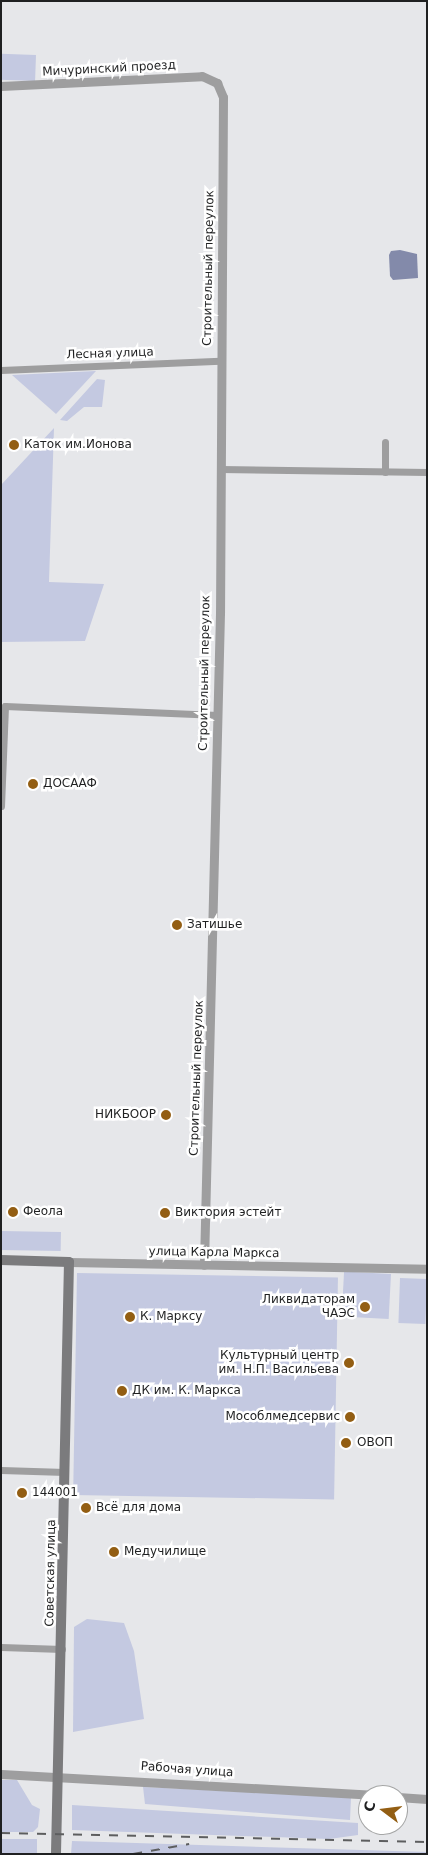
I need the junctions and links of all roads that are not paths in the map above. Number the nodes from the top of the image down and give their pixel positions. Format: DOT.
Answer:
graph roads {
  1 [pos="217,83"];
  2 [pos="1,86"];
  3 [pos="220,361"];
  4 [pos="1,370"];
  5 [pos="385,442"];
  6 [pos="220,469"];
  7 [pos="385,472"];
  8 [pos="427,472"];
  9 [pos="218,714"];
  10 [pos="1,806"];
  11 [pos="1,1260"];
  12 [pos="68,1262"];
  13 [pos="204,1265"];
  14 [pos="427,1269"];
  15 [pos="1,1470"];
  16 [pos="65,1472"];
  17 [pos="1,1647"];
  18 [pos="62,1649"];
  19 [pos="1,1774"];
  20 [pos="58,1774"];
  21 [pos="358,1794"];
  22 [pos="408,1798"];
  23 [pos="427,1799"];
  24 [pos="56,1854"];
  1 -- 2 [label="street, Мичуринский проезд"];
  1 -- 3 [label="street, Строительный переулок"];
  3 -- 4 [label="street, Лесная улица"];
  3 -- 6 [label="street, Строительный переулок"];
  5 -- 7 [label="street"];
  6 -- 7 [label="street"];
  6 -- 9 [label="street, Строительный переулок"];
  7 -- 8 [label="street"];
  9 -- 10 [label="street"];
  9 -- 13 [label="street, Строительный переулок"];
  11 -- 12 [label="main road, улица Карла Маркса"];
  12 -- 13 [label="street, улица Карла Маркса"];
  12 -- 16 [label="main road, Советская улица"];
  13 -- 14 [label="street, улица Карла Маркса"];
  15 -- 16 [label="street"];
  16 -- 18 [label="main road, Советская улица"];
  17 -- 18 [label="street"];
  18 -- 20 [label="main road, Советская улица"];
  19 -- 20 [label="street, Рабочая улица"];
  20 -- 21 [label="street, Рабочая улица"];
  20 -- 24 [label="main road, Советская улица"];
  22 -- 23 [label="street"];
}
